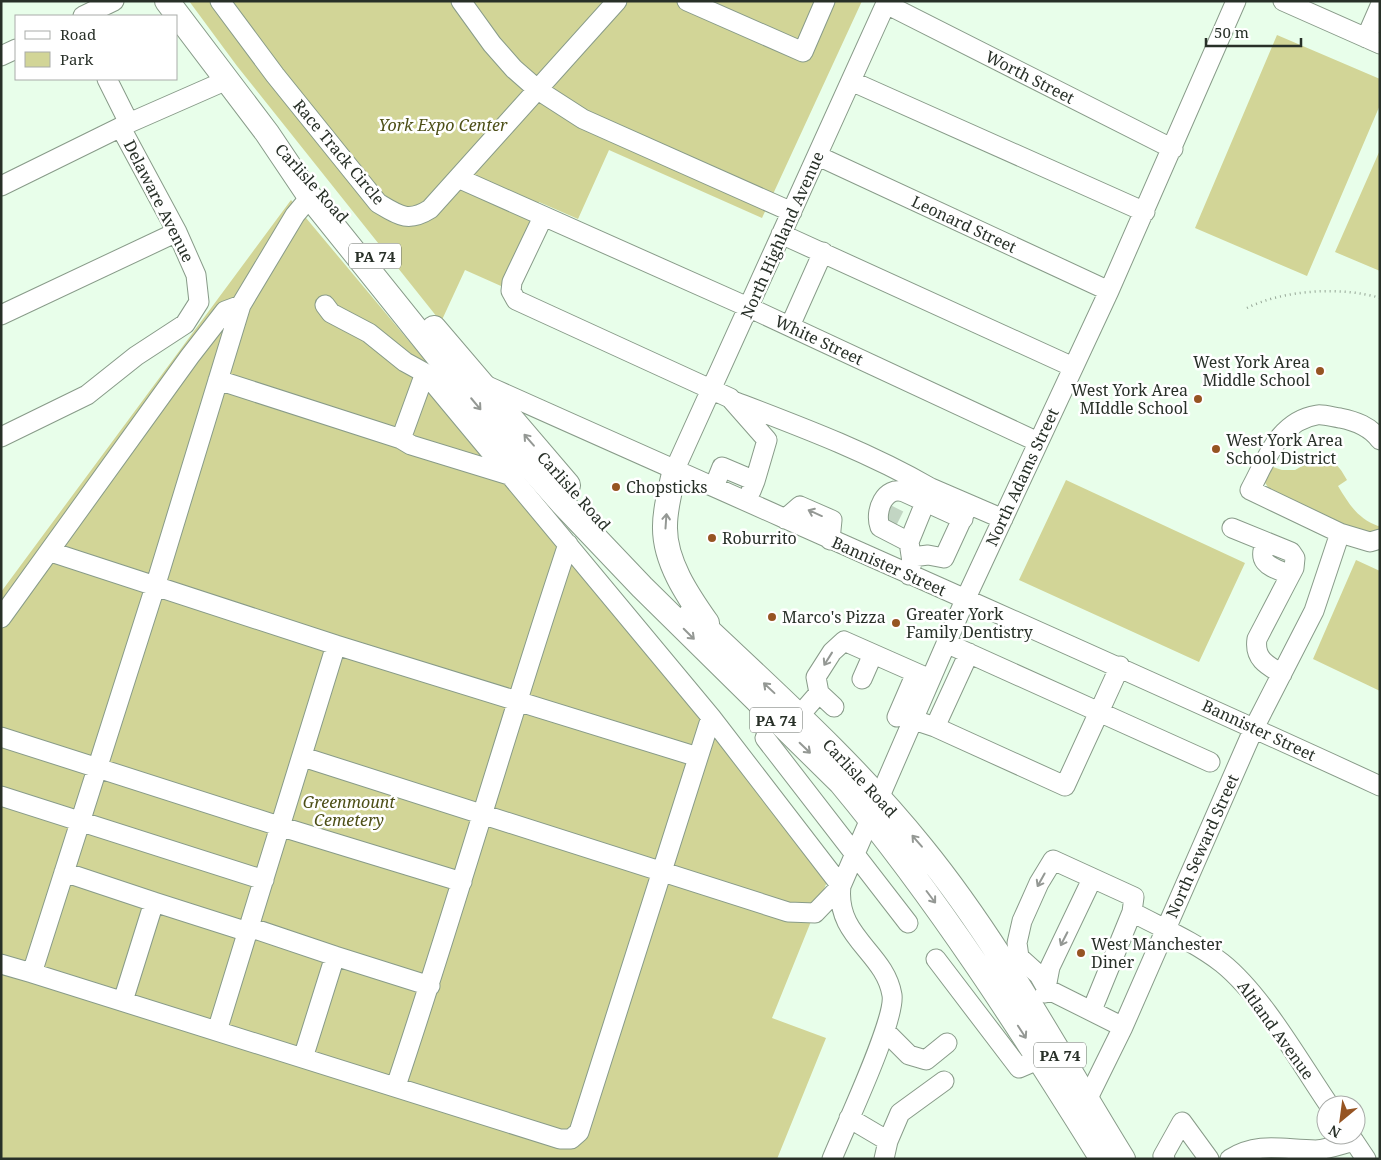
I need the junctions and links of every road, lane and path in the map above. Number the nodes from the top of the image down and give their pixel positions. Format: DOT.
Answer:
graph roads {
  1 [pos="114,1"];
  2 [pos="167,1"];
  3 [pos="220,1"];
  4 [pos="461,1"];
  5 [pos="617,1"];
  6 [pos="687,1"];
  7 [pos="825,1"];
  8 [pos="1236,1"];
  9 [pos="1283,1"];
  10 [pos="887,3"];
  11 [pos="1380,6"];
  12 [pos="85,15"];
  13 [pos="178,15"];
  14 [pos="178,15"];
  15 [pos="1373,41"];
  16 [pos="15,49"];
  17 [pos="1,56"];
  18 [pos="107,80"];
  19 [pos="227,80"];
  20 [pos="851,81"];
  21 [pos="538,90"];
  22 [pos="125,126"];
  23 [pos="267,134"];
  24 [pos="1173,149"];
  25 [pos="818,156"];
  26 [pos="458,178"];
  27 [pos="1,186"];
  28 [pos="310,197"];
  29 [pos="792,212"];
  30 [pos="1145,212"];
  31 [pos="543,217"];
  32 [pos="177,232"];
  33 [pos="781,234"];
  34 [pos="823,252"];
  35 [pos="1109,291"];
  36 [pos="1380,298"];
  37 [pos="241,305"];
  38 [pos="325,305"];
  39 [pos="750,308"];
  40 [pos="1247,308"];
  41 [pos="401,312"];
  42 [pos="1,315"];
  43 [pos="790,326"];
  44 [pos="1073,367"];
  45 [pos="425,373"];
  46 [pos="218,380"];
  47 [pos="480,383"];
  48 [pos="712,388"];
  49 [pos="733,400"];
  50 [pos="1,437"];
  51 [pos="401,439"];
  52 [pos="1380,440"];
  53 [pos="1038,442"];
  54 [pos="676,469"];
  55 [pos="512,476"];
  56 [pos="755,481"];
  57 [pos="714,487"];
  58 [pos="928,495"];
  59 [pos="746,501"];
  60 [pos="966,512"];
  61 [pos="1003,519"];
  62 [pos="1232,528"];
  63 [pos="1340,533"];
  64 [pos="902,535"];
  65 [pos="1380,539"];
  66 [pos="568,544"];
  67 [pos="51,552"];
  68 [pos="155,587"];
  69 [pos="965,600"];
  70 [pos="1,618"];
  71 [pos="718,640"];
  72 [pos="946,643"];
  73 [pos="336,645"];
  74 [pos="969,653"];
  75 [pos="873,654"];
  76 [pos="1120,666"];
  77 [pos="1282,674"];
  78 [pos="923,676"];
  79 [pos="862,679"];
  80 [pos="819,693"];
  81 [pos="516,700"];
  82 [pos="834,706"];
  83 [pos="907,712"];
  84 [pos="1099,712"];
  85 [pos="799,716"];
  86 [pos="711,717"];
  87 [pos="934,728"];
  88 [pos="1254,728"];
  89 [pos="1,737"];
  90 [pos="765,738"];
  91 [pos="303,757"];
  92 [pos="698,757"];
  93 [pos="1210,762"];
  94 [pos="96,767"];
  95 [pos="1380,786"];
  96 [pos="1,796"];
  97 [pos="874,806"];
  98 [pos="483,814"];
  99 [pos="80,821"];
  100 [pos="282,827"];
  101 [pos="854,854"];
  102 [pos="662,870"];
  103 [pos="64,872"];
  104 [pos="1092,879"];
  105 [pos="264,880"];
  106 [pos="462,882"];
  107 [pos="841,886"];
  108 [pos="154,902"];
  109 [pos="1132,912"];
  110 [pos="908,923"];
  111 [pos="248,930"];
  112 [pos="1165,930"];
  113 [pos="335,956"];
  114 [pos="936,958"];
  115 [pos="1,964"];
  116 [pos="32,973"];
  117 [pos="430,986"];
  118 [pos="1047,988"];
  119 [pos="123,1001"];
  120 [pos="1030,1005"];
  121 [pos="1092,1010"];
  122 [pos="1123,1027"];
  123 [pos="217,1031"];
  124 [pos="886,1031"];
  125 [pos="947,1042"];
  126 [pos="303,1058"];
  127 [pos="1040,1059"];
  128 [pos="944,1081"];
  129 [pos="396,1086"];
  130 [pos="1322,1095"];
  131 [pos="1087,1100"];
  132 [pos="849,1118"];
  133 [pos="1333,1145"];
  134 [pos="1357,1145"];
  135 [pos="886,1150"];
  136 [pos="1380,1156"];
  137 [pos="832,1159"];
  138 [pos="1102,1159"];
  139 [pos="1123,1159"];
  140 [pos="1165,1159"];
  141 [pos="1209,1159"];
  142 [pos="1230,1159"];
  143 [pos="1366,1159"];
  144 [pos="1377,1159"];
  1 -- 12 [label="street"];
  2 -- 13 [label="main road, PA 74"];
  3 -- 26 [label="street, Race Track Circle"];
  4 -- 21 [label="street"];
  5 -- 21 [label="street, Race Track Circle"];
  6 -- 7 [label="street"];
  8 -- 24 [label="street, North Adams Street"];
  9 -- 15 [label="street"];
  10 -- 20 [label="street, North Highland Avenue"];
  10 -- 24 [label="street, Worth Street"];
  11 -- 15 [label="street"];
  14 -- 19 [label="main road, PA 74"];
  16 -- 17 [label="street"];
  18 -- 22 [label="street, Delaware Avenue"];
  19 -- 22 [label="street"];
  19 -- 23 [label="main road, PA 74"];
  20 -- 25 [label="street, North Highland Avenue"];
  20 -- 30 [label="street"];
  21 -- 26 [label="street, Race Track Circle"];
  21 -- 29 [label="street"];
  22 -- 27 [label="street"];
  22 -- 32 [label="street, Delaware Avenue"];
  23 -- 28 [label="main road, Carlisle Road / PA 74"];
  23 -- 47 [label="main road, Carlisle Road / PA 74"];
  24 -- 30 [label="street, North Adams Street"];
  25 -- 29 [label="street, North Highland Avenue"];
  25 -- 35 [label="street, Leonard Street"];
  26 -- 31 [label="street, White Street"];
  28 -- 37 [label="street"];
  28 -- 41 [label="main road, Carlisle Road / PA 74"];
  29 -- 33 [label="street, North Highland Avenue"];
  30 -- 35 [label="street, North Adams Street"];
  31 -- 39 [label="street, White Street"];
  31 -- 48 [label="street"];
  32 -- 42 [label="street"];
  32 -- 50 [label="street, Delaware Avenue"];
  33 -- 34 [label="street"];
  33 -- 39 [label="street, North Highland Avenue"];
  34 -- 43 [label="street"];
  34 -- 44 [label="street"];
  35 -- 44 [label="street, North Adams Street"];
  36 -- 40 [label="path"];
  37 -- 46 [label="street"];
  37 -- 67 [label="street"];
  38 -- 45 [label="street"];
  39 -- 43 [label="street, White Street"];
  39 -- 48 [label="street, North Highland Avenue"];
  41 -- 47 [label="main road"];
  41 -- 97 [label="main road, Carlisle Road / PA 74, one-way"];
  43 -- 53 [label="street, White Street"];
  44 -- 53 [label="street, North Adams Street"];
  45 -- 51 [label="street"];
  45 -- 55 [label="street"];
  46 -- 51 [label="street"];
  46 -- 68 [label="street"];
  47 -- 54 [label="street, Bannister Street"];
  71 -- 47 [label="main road, Carlisle Road / PA 74, one-way"];
  48 -- 49 [label="street"];
  48 -- 54 [label="street, North Highland Avenue"];
  49 -- 56 [label="street"];
  49 -- 58 [label="street"];
  51 -- 55 [label="street"];
  52 -- 63 [label="street"];
  53 -- 61 [label="street, North Adams Street"];
  54 -- 57 [label="street, Bannister Street"];
  71 -- 54 [label="main road, one-way"];
  55 -- 66 [label="street"];
  56 -- 57 [label="street"];
  56 -- 59 [label="street"];
  57 -- 59 [label="street, Bannister Street"];
  58 -- 60 [label="street"];
  58 -- 64 [label="street"];
  58 -- 64 [label="street"];
  59 -- 64 [label="street, Bannister Street"];
  60 -- 61 [label="street"];
  60 -- 64 [label="street"];
  61 -- 69 [label="street, North Adams Street"];
  62 -- 77 [label="street"];
  63 -- 65 [label="street"];
  63 -- 77 [label="street, North Seward Street"];
  64 -- 69 [label="street, Bannister Street"];
  66 -- 81 [label="street"];
  66 -- 86 [label="street"];
  67 -- 68 [label="street"];
  67 -- 70 [label="street"];
  68 -- 73 [label="street"];
  68 -- 94 [label="street"];
  69 -- 72 [label="street, North Adams Street"];
  69 -- 76 [label="street, Bannister Street"];
  85 -- 71 [label="main road, Carlisle Road / PA 74, one-way"];
  72 -- 74 [label="street"];
  72 -- 78 [label="street, North Adams Street"];
  73 -- 81 [label="street"];
  73 -- 91 [label="street"];
  74 -- 84 [label="street"];
  74 -- 87 [label="street"];
  75 -- 78 [label="street"];
  75 -- 79 [label="street"];
  75 -- 80 [label="street, one-way"];
  76 -- 84 [label="street"];
  76 -- 88 [label="street, Bannister Street"];
  77 -- 88 [label="street, North Seward Street"];
  78 -- 83 [label="street, North Adams Street"];
  80 -- 82 [label="street"];
  80 -- 85 [label="street"];
  81 -- 92 [label="street"];
  81 -- 98 [label="street"];
  83 -- 87 [label="street"];
  83 -- 97 [label="street, North Adams Street"];
  84 -- 87 [label="street"];
  84 -- 93 [label="street"];
  85 -- 97 [label="main road, Carlisle Road / PA 74"];
  86 -- 92 [label="street"];
  86 -- 107 [label="street"];
  88 -- 95 [label="street, Bannister Street"];
  88 -- 112 [label="street, North Seward Street"];
  89 -- 94 [label="street"];
  90 -- 101 [label="street"];
  91 -- 98 [label="street"];
  91 -- 100 [label="street"];
  92 -- 102 [label="street"];
  94 -- 99 [label="street"];
  94 -- 100 [label="street"];
  96 -- 99 [label="street"];
  97 -- 101 [label="street, North Adams Street"];
  120 -- 97 [label="main road, Carlisle Road / PA 74, one-way"];
  97 -- 127 [label="main road, Carlisle Road / PA 74, one-way"];
  98 -- 102 [label="street"];
  98 -- 106 [label="street"];
  99 -- 103 [label="street"];
  99 -- 105 [label="street"];
  100 -- 105 [label="street"];
  100 -- 106 [label="street"];
  101 -- 107 [label="street, North Adams Street"];
  101 -- 110 [label="street"];
  102 -- 107 [label="street"];
  102 -- 129 [label="street"];
  103 -- 108 [label="street"];
  103 -- 116 [label="street"];
  104 -- 109 [label="street"];
  104 -- 118 [label="street, one-way"];
  104 -- 118 [label="street, one-way"];
  105 -- 111 [label="street"];
  106 -- 117 [label="street"];
  107 -- 124 [label="street"];
  108 -- 111 [label="street"];
  108 -- 119 [label="street"];
  109 -- 112 [label="street, Altland Avenue"];
  109 -- 121 [label="street"];
  111 -- 113 [label="street"];
  111 -- 123 [label="street"];
  112 -- 122 [label="street, North Seward Street"];
  112 -- 130 [label="street, Altland Avenue"];
  113 -- 117 [label="street"];
  113 -- 126 [label="street"];
  114 -- 127 [label="street"];
  115 -- 116 [label="street"];
  116 -- 119 [label="street"];
  117 -- 129 [label="street"];
  118 -- 120 [label="street"];
  118 -- 121 [label="street"];
  119 -- 123 [label="street"];
  120 -- 131 [label="main road, Carlisle Road / PA 74"];
  121 -- 122 [label="street"];
  122 -- 131 [label="street, North Seward Street"];
  123 -- 126 [label="street"];
  124 -- 125 [label="street"];
  124 -- 132 [label="street"];
  126 -- 129 [label="street"];
  127 -- 138 [label="main road, Carlisle Road / PA 74"];
  128 -- 135 [label="street"];
  131 -- 139 [label="main road, Carlisle Road / PA 74"];
  132 -- 135 [label="street"];
  132 -- 137 [label="street"];
  133 -- 142 [label="street"];
  134 -- 143 [label="street"];
  136 -- 144 [label="street"];
  140 -- 141 [label="street"];
}
